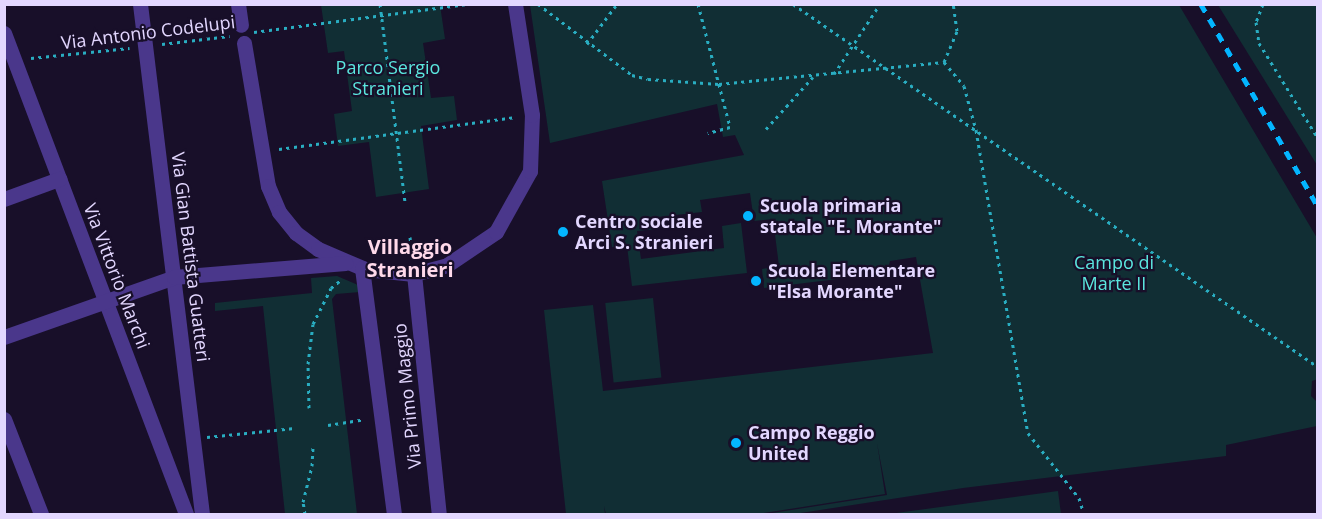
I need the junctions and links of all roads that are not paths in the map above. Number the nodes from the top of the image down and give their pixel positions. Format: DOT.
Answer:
graph roads {
  1 [pos="140,4"];
  2 [pos="238,4"];
  3 [pos="515,4"];
  4 [pos="4,33"];
  5 [pos="8,53"];
  6 [pos="59,179"];
  7 [pos="4,199"];
  8 [pos="355,265"];
  9 [pos="414,274"];
  10 [pos="174,277"];
  11 [pos="104,301"];
  12 [pos="4,337"];
  13 [pos="4,419"];
  14 [pos="40,514"];
  15 [pos="186,514"];
  16 [pos="202,514"];
  17 [pos="394,514"];
  18 [pos="439,514"];
  1 -- 10 [label="street, Via Gian Battista Guatteri"];
  2 -- 8 [label="street"];
  3 -- 9 [label="street"];
  4 -- 5 [label="street, Via Vittorio Marchi"];
  5 -- 6 [label="street, Via Vittorio Marchi"];
  6 -- 7 [label="street"];
  6 -- 11 [label="street, Via Vittorio Marchi"];
  8 -- 9 [label="street"];
  8 -- 10 [label="street"];
  8 -- 17 [label="street"];
  9 -- 18 [label="street, Via Primo Maggio"];
  10 -- 11 [label="street"];
  10 -- 16 [label="street, Via Gian Battista Guatteri"];
  11 -- 12 [label="street"];
  11 -- 15 [label="street, Via Vittorio Marchi"];
  13 -- 14 [label="street"];
}
